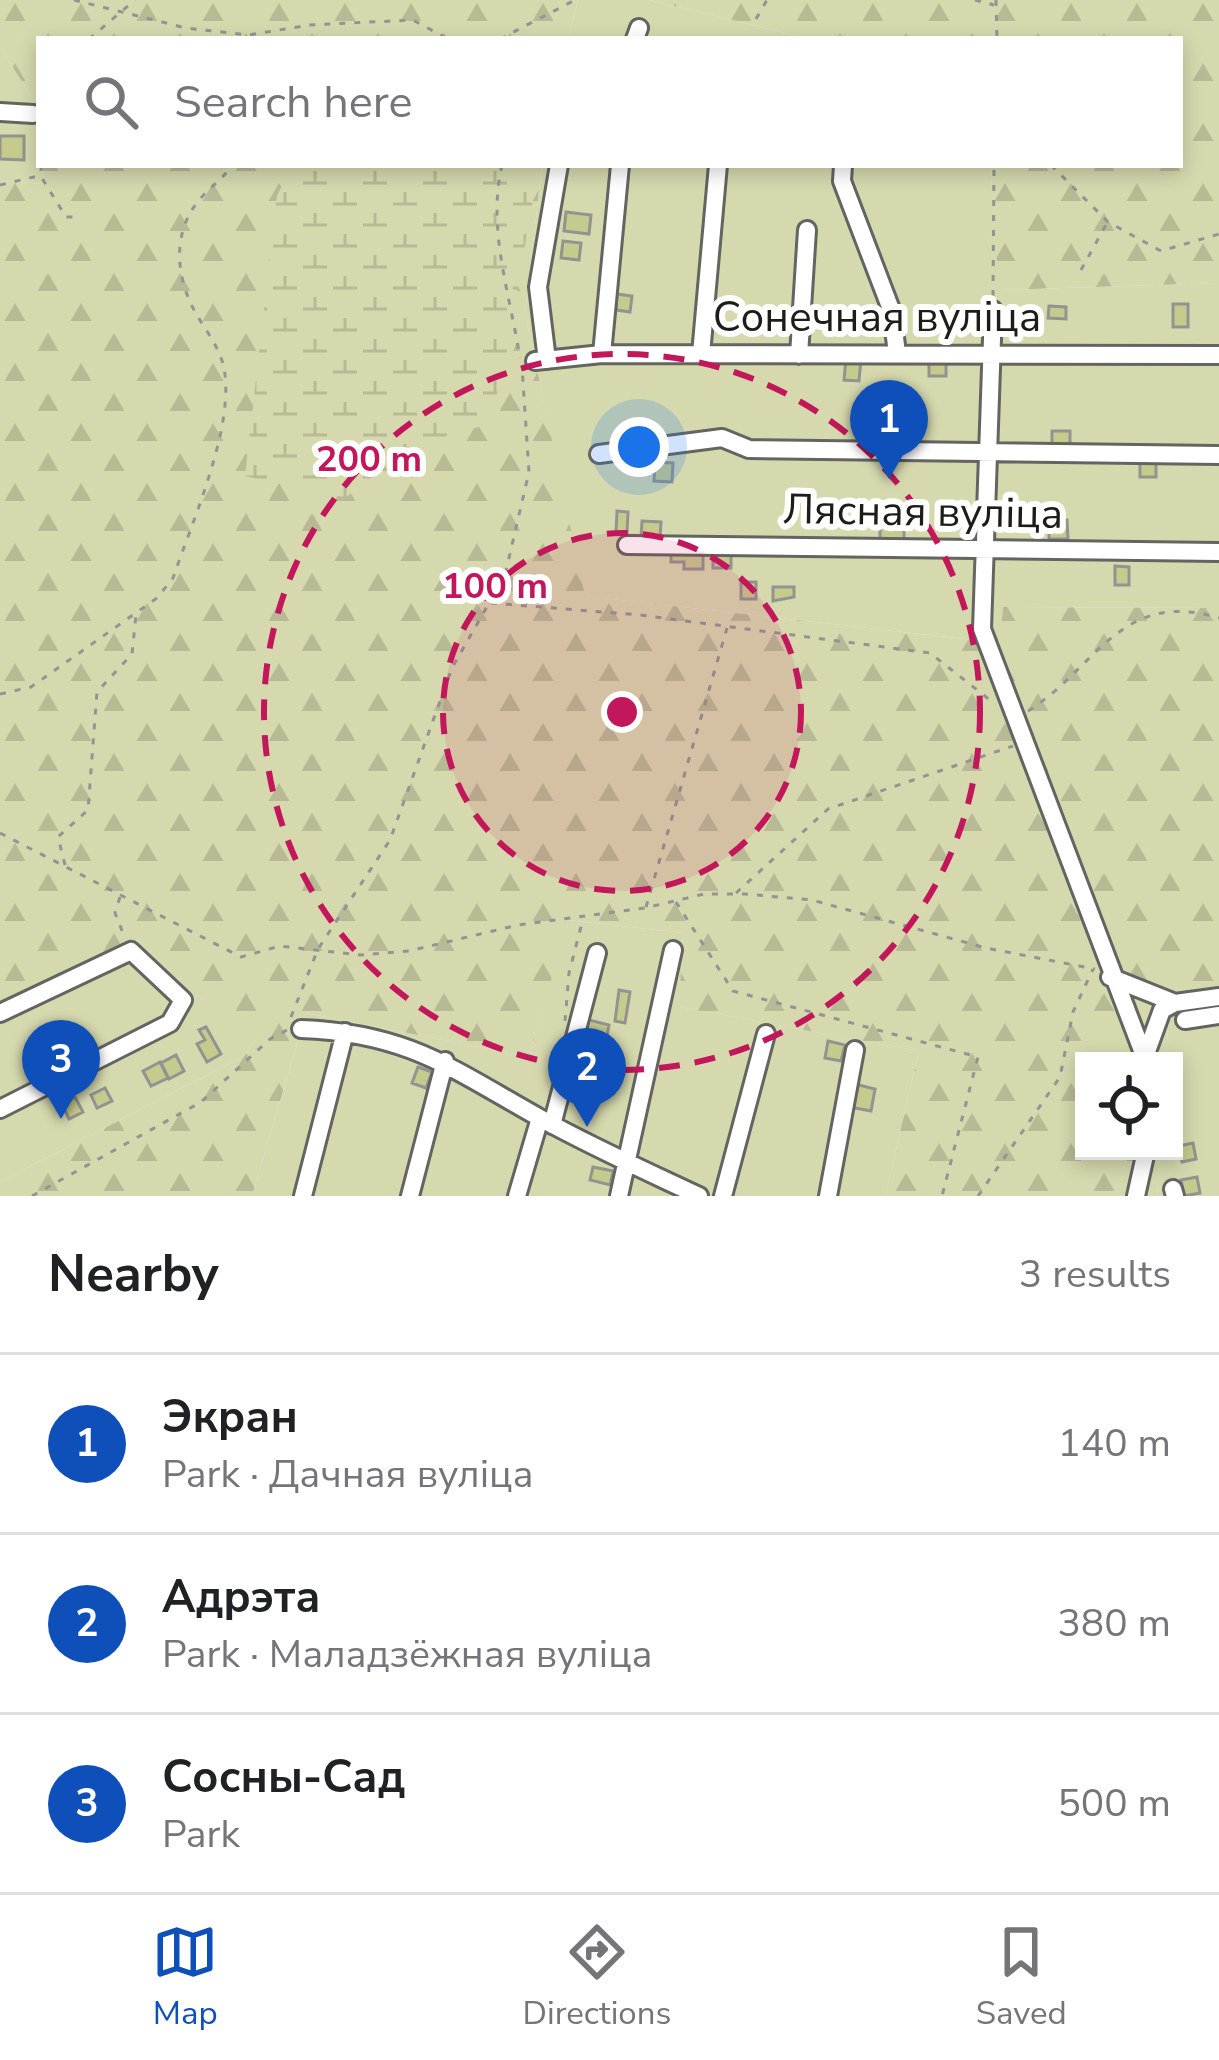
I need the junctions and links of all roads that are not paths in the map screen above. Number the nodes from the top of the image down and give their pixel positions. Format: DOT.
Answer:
graph roads {
  1 [pos="0,112"];
  2 [pos="33,114"];
  3 [pos="558,168"];
  4 [pos="620,168"];
  5 [pos="718,168"];
  6 [pos="843,168"];
  7 [pos="807,230"];
  8 [pos="993,310"];
  9 [pos="989,353"];
  10 [pos="602,354"];
  11 [pos="701,354"];
  12 [pos="897,354"];
  13 [pos="800,355"];
  14 [pos="1219,355"];
  15 [pos="988,452"];
  16 [pos="599,454"];
  17 [pos="1219,455"];
  18 [pos="627,545"];
  19 [pos="984,549"];
  20 [pos="1219,552"];
  21 [pos="673,950"];
  22 [pos="597,953"];
  23 [pos="1102,972"];
  24 [pos="1219,997"];
  25 [pos="1175,1003"];
  26 [pos="0,1013"];
  27 [pos="1219,1016"];
  28 [pos="1185,1020"];
  29 [pos="294,1029"];
  30 [pos="345,1033"];
  31 [pos="766,1034"];
  32 [pos="855,1050"];
  33 [pos="1142,1052"];
  34 [pos="1148,1052"];
  35 [pos="445,1061"];
  36 [pos="0,1109"];
  37 [pos="546,1121"];
  38 [pos="1144,1160"];
  39 [pos="627,1162"];
  40 [pos="303,1196"];
  41 [pos="410,1196"];
  42 [pos="517,1196"];
  43 [pos="619,1196"];
  44 [pos="699,1196"];
  45 [pos="723,1196"];
  46 [pos="828,1196"];
  47 [pos="1136,1196"];
  1 -- 2 [label="street"];
  3 -- 10 [label="street, Сонечная вуліца"];
  4 -- 10 [label="street"];
  5 -- 11 [label="street"];
  6 -- 12 [label="street"];
  7 -- 13 [label="street"];
  8 -- 9 [label="street"];
  9 -- 12 [label="street, Сонечная вуліца"];
  9 -- 14 [label="street, Сонечная вуліца"];
  9 -- 15 [label="street"];
  10 -- 11 [label="street, Сонечная вуліца"];
  11 -- 13 [label="street, Сонечная вуліца"];
  12 -- 13 [label="street, Сонечная вуліца"];
  15 -- 16 [label="street"];
  15 -- 17 [label="street"];
  15 -- 19 [label="street"];
  18 -- 19 [label="street, Лясная вуліца"];
  19 -- 20 [label="street, Лясная вуліца"];
  19 -- 23 [label="street"];
  21 -- 39 [label="street"];
  22 -- 37 [label="street"];
  23 -- 25 [label="street"];
  23 -- 33 [label="street"];
  24 -- 25 [label="street"];
  25 -- 34 [label="street"];
  26 -- 36 [label="street"];
  27 -- 28 [label="street"];
  29 -- 30 [label="street"];
  30 -- 35 [label="street"];
  30 -- 40 [label="street"];
  31 -- 45 [label="street"];
  32 -- 46 [label="street"];
  35 -- 37 [label="street"];
  35 -- 41 [label="street"];
  37 -- 39 [label="street"];
  37 -- 42 [label="street"];
  38 -- 47 [label="street"];
  39 -- 43 [label="street"];
  39 -- 44 [label="street"];
}
